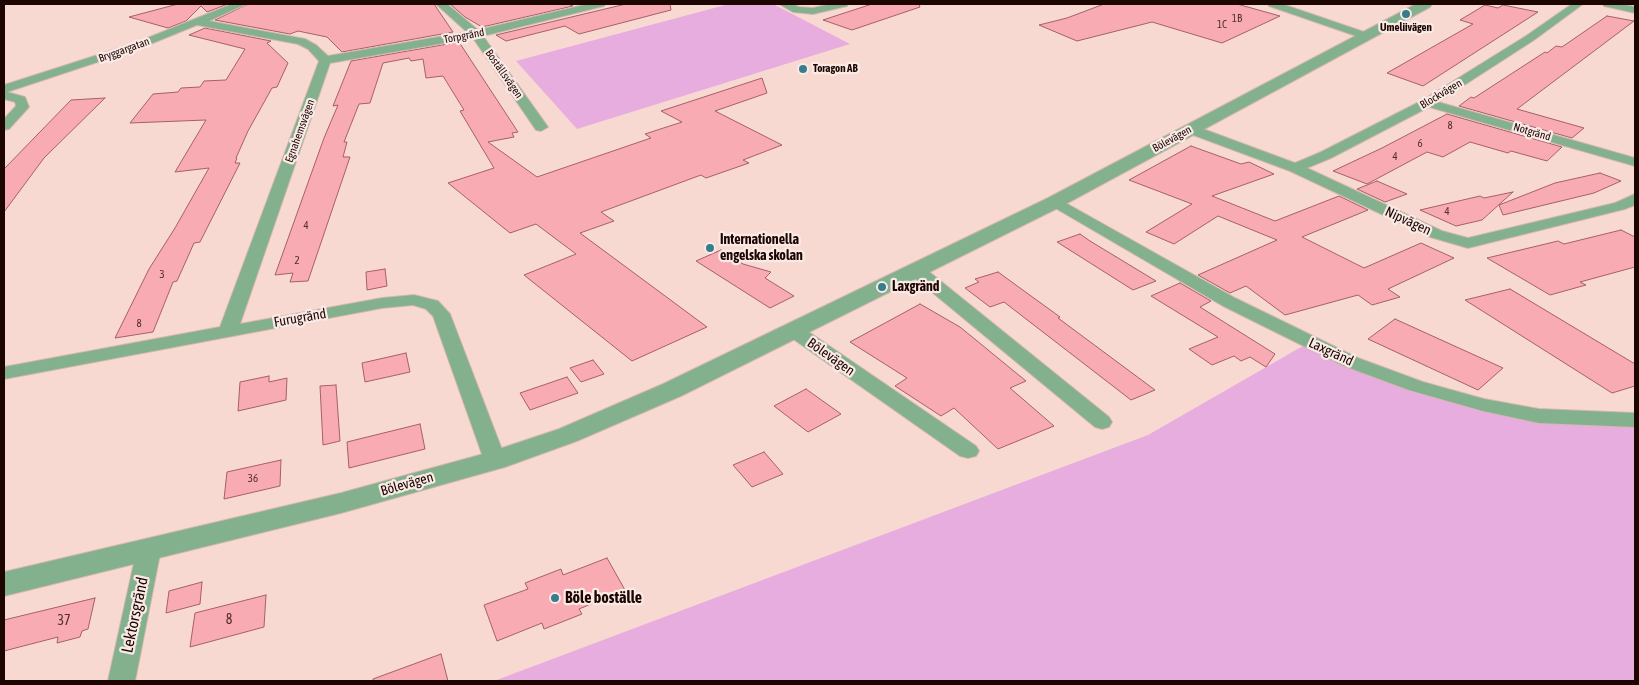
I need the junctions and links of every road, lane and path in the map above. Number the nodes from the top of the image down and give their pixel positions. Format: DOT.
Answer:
graph roads {
  1 [pos="242,4"];
  2 [pos="441,4"];
  3 [pos="600,4"];
  4 [pos="784,4"];
  5 [pos="843,4"];
  6 [pos="1273,4"];
  7 [pos="1425,4"];
  8 [pos="1578,4"];
  9 [pos="1608,4"];
  10 [pos="1635,10"];
  11 [pos="197,22"];
  12 [pos="476,34"];
  13 [pos="1366,36"];
  14 [pos="325,60"];
  15 [pos="4,88"];
  16 [pos="4,95"];
  17 [pos="1428,103"];
  18 [pos="4,126"];
  19 [pos="541,127"];
  20 [pos="1190,129"];
  21 [pos="1635,162"];
  22 [pos="1295,168"];
  23 [pos="1635,198"];
  24 [pos="1055,202"];
  25 [pos="916,270"];
  26 [pos="793,330"];
  27 [pos="228,331"];
  28 [pos="4,374"];
  29 [pos="1635,420"];
  30 [pos="1102,422"];
  31 [pos="968,451"];
  32 [pos="495,460"];
  33 [pos="150,549"];
  34 [pos="4,584"];
  35 [pos="122,681"];
  1 -- 11 [label="street, Bryggargatan"];
  2 -- 12 [label="street, Boställsvägen"];
  3 -- 12 [label="street, Torpgränd"];
  4 -- 5 [label="street"];
  6 -- 13 [label="street"];
  7 -- 13 [label="street, Bölevägen"];
  8 -- 17 [label="street, Blockvägen"];
  9 -- 10 [label="street"];
  11 -- 14 [label="street"];
  11 -- 15 [label="street, Bryggargatan"];
  12 -- 14 [label="street, Torpgränd"];
  12 -- 19 [label="street, Boställsvägen"];
  13 -- 20 [label="street, Bölevägen"];
  14 -- 27 [label="street, Egnahemsvägen"];
  16 -- 18 [label="street"];
  17 -- 21 [label="street, Notgränd"];
  17 -- 22 [label="street, Blockvägen"];
  20 -- 22 [label="street, Nipvägen"];
  20 -- 24 [label="street, Bölevägen"];
  22 -- 23 [label="street, Nipvägen"];
  24 -- 25 [label="street, Bölevägen"];
  24 -- 29 [label="street, Laxgränd"];
  25 -- 26 [label="street, Bölevägen"];
  25 -- 30 [label="street"];
  26 -- 31 [label="street, Bölevägen"];
  26 -- 32 [label="street, Bölevägen"];
  27 -- 28 [label="street, Furugränd"];
  27 -- 32 [label="street, Furugränd"];
  32 -- 33 [label="street, Bölevägen"];
  33 -- 34 [label="street, Bölevägen"];
  33 -- 35 [label="street, Lektorsgränd"];
}
